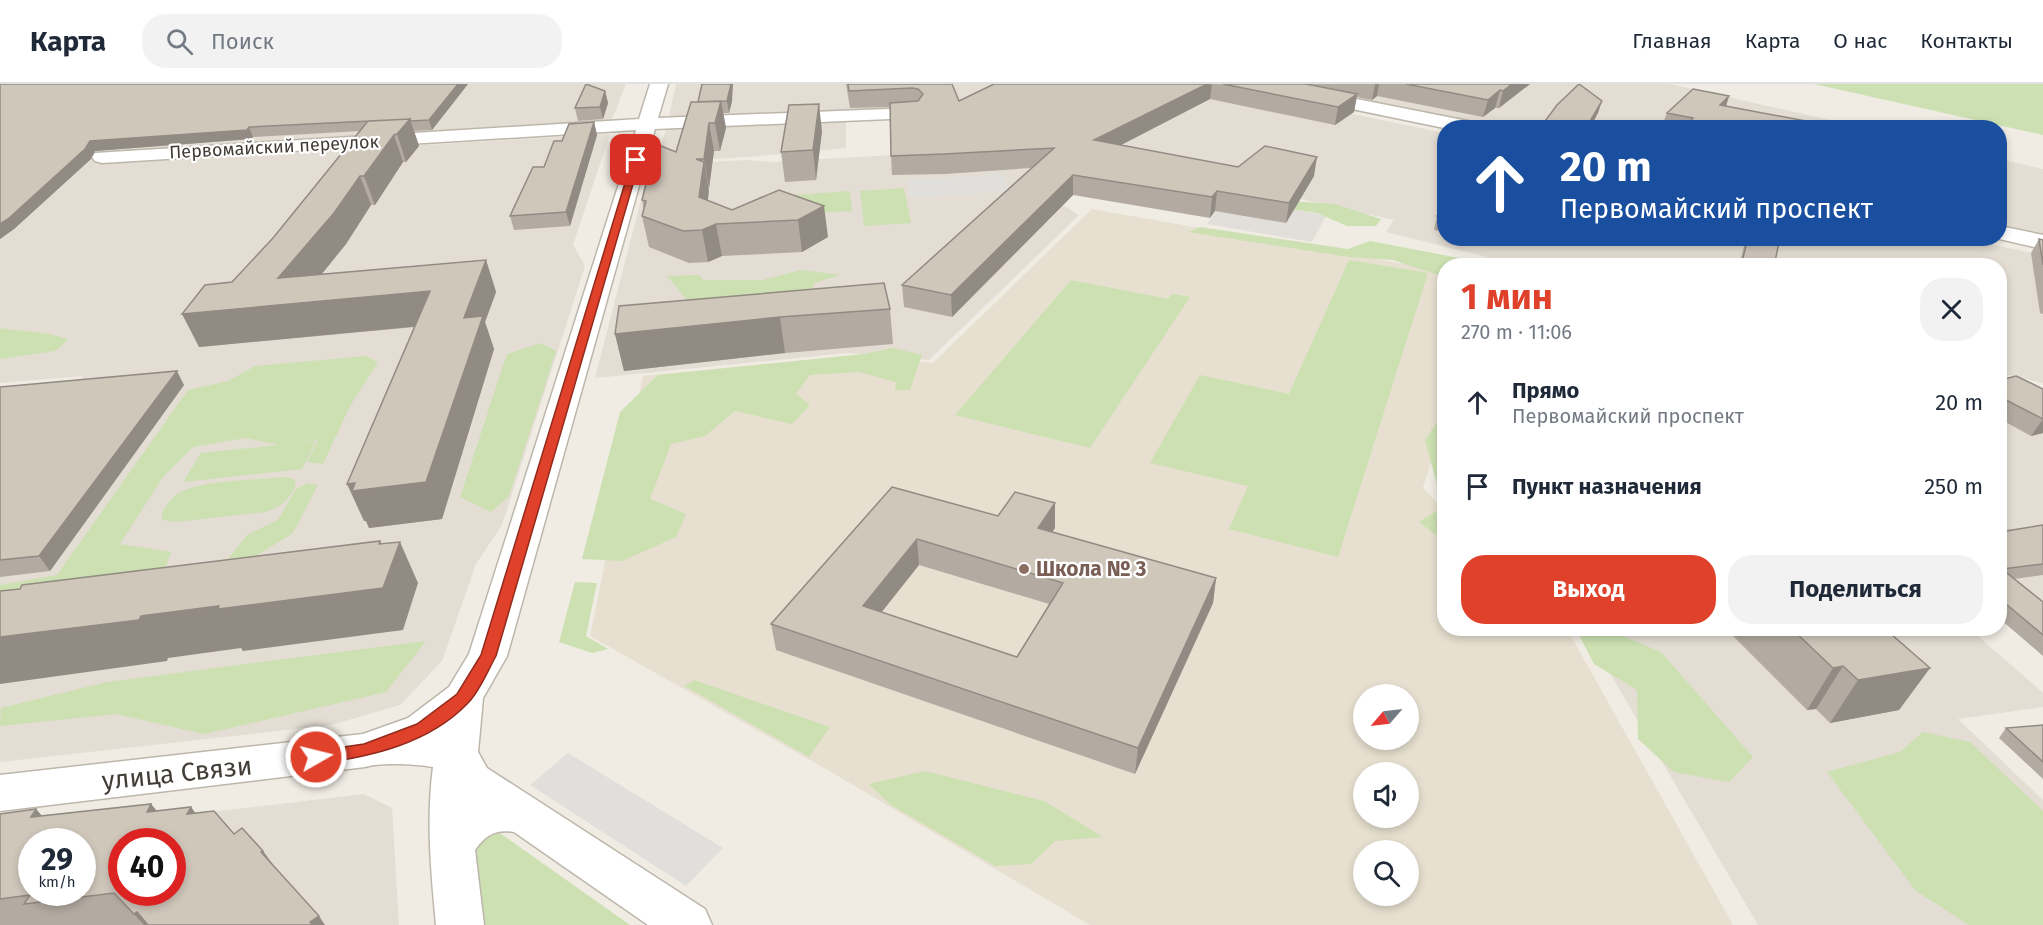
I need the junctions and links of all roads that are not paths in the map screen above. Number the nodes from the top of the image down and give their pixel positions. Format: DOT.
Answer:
graph roads {
  1 [pos="659,84"];
  2 [pos="1255,84"];
  3 [pos="913,113"];
  4 [pos="1437,121"];
  5 [pos="647,124"];
  6 [pos="102,157"];
  7 [pos="2007,234"];
  8 [pos="2043,242"];
  9 [pos="440,742"];
  10 [pos="0,793"];
  11 [pos="522,815"];
  12 [pos="452,848"];
  13 [pos="460,925"];
  14 [pos="688,925"];
  1 -- 5 [label="street"];
  2 -- 4 [label="street"];
  3 -- 5 [label="street, Первомайский переулок"];
  5 -- 6 [label="street, Первомайский переулок"];
  5 -- 9 [label="street"];
  7 -- 8 [label="street"];
  9 -- 10 [label="street, улица Связи"];
  9 -- 11 [label="street"];
  9 -- 12 [label="street"];
  11 -- 12 [label="street"];
  11 -- 14 [label="street"];
  12 -- 13 [label="street"];
}
